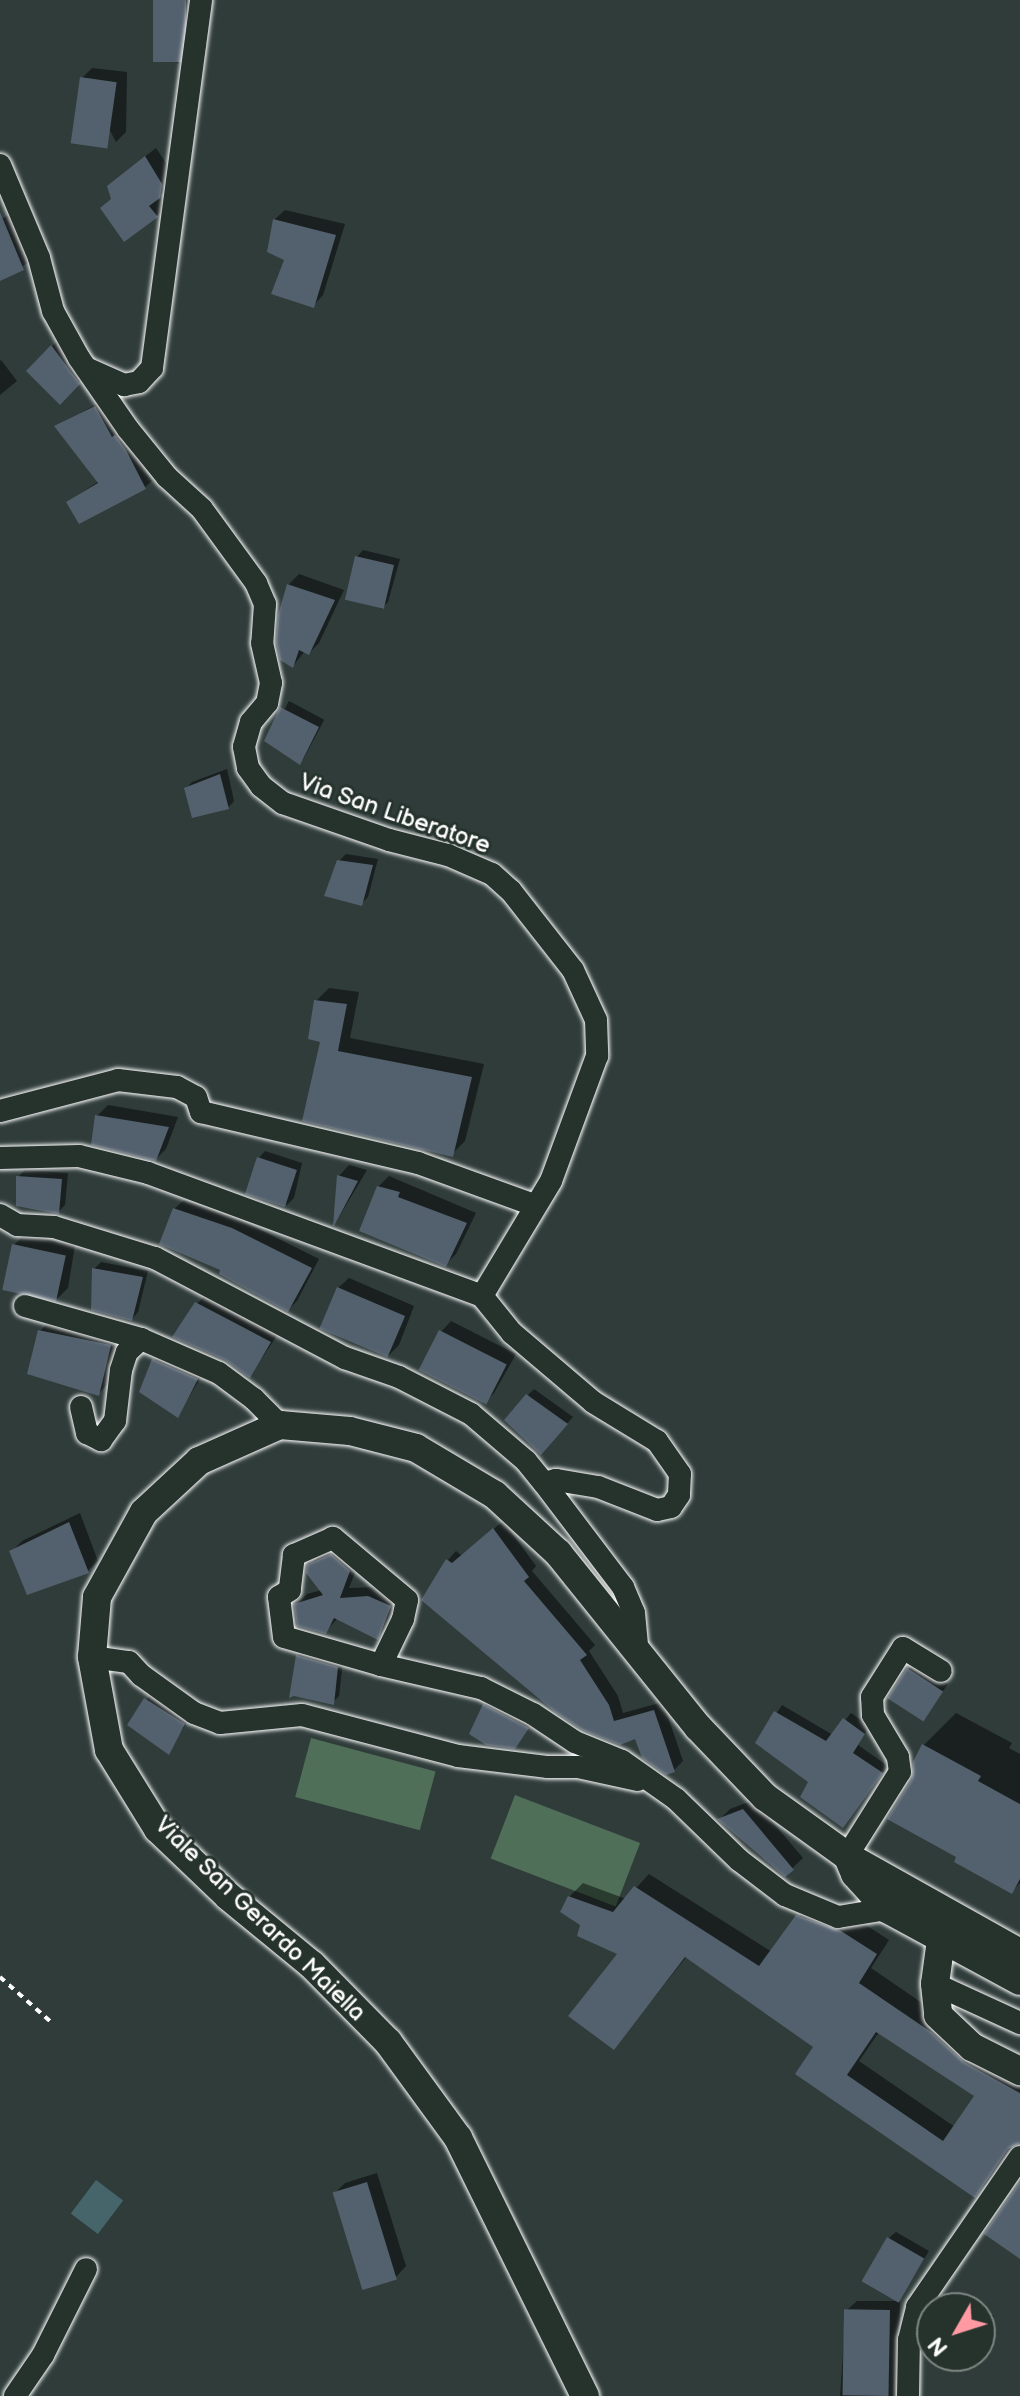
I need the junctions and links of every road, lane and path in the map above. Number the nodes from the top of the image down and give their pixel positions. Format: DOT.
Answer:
graph roads {
  1 [pos="201,0"];
  2 [pos="0,165"];
  3 [pos="85,367"];
  4 [pos="0,1111"];
  5 [pos="0,1158"];
  6 [pos="534,1205"];
  7 [pos="0,1215"];
  8 [pos="482,1296"];
  9 [pos="25,1306"];
  10 [pos="141,1339"];
  11 [pos="81,1407"];
  12 [pos="280,1425"];
  13 [pos="544,1483"];
  14 [pos="92,1657"];
  15 [pos="639,1658"];
  16 [pos="381,1665"];
  17 [pos="941,1671"];
  18 [pos="649,1783"];
  19 [pos="847,1856"];
  20 [pos="887,1909"];
  21 [pos="941,1940"];
  22 [pos="1020,1953"];
  23 [pos="0,1977"];
  24 [pos="1020,1981"];
  25 [pos="935,1984"];
  26 [pos="51,2022"];
  27 [pos="1020,2023"];
  28 [pos="1020,2071"];
  29 [pos="1020,2157"];
  30 [pos="86,2269"];
  31 [pos="15,2396"];
  32 [pos="585,2396"];
  33 [pos="908,2396"];
  1 -- 3 [label="street"];
  2 -- 3 [label="street, Via San Liberatore"];
  3 -- 6 [label="street, Via San Liberatore"];
  4 -- 6 [label="street"];
  5 -- 8 [label="street"];
  6 -- 8 [label="street, Via San Liberatore"];
  7 -- 13 [label="street"];
  8 -- 13 [label="street"];
  9 -- 10 [label="street"];
  10 -- 11 [label="street"];
  10 -- 12 [label="street"];
  12 -- 14 [label="main road, Viale San Gerardo Maiella"];
  12 -- 15 [label="main road, Viale San Gerardo Maiella"];
  13 -- 15 [label="street"];
  14 -- 18 [label="street"];
  14 -- 32 [label="main road, Viale San Gerardo Maiella"];
  15 -- 19 [label="main road, Viale San Gerardo Maiella"];
  16 -- 16 [label="street"];
  16 -- 18 [label="street"];
  17 -- 19 [label="street"];
  18 -- 20 [label="street"];
  19 -- 20 [label="main road, Viale San Gerardo Maiella"];
  19 -- 22 [label="main road"];
  20 -- 21 [label="main road, Viale San Gerardo Maiella"];
  21 -- 24 [label="main road, Viale San Gerardo Maiella"];
  21 -- 25 [label="main road"];
  23 -- 26 [label="path"];
  25 -- 27 [label="street"];
  25 -- 28 [label="main road"];
  29 -- 33 [label="street"];
  30 -- 31 [label="street"];
}
